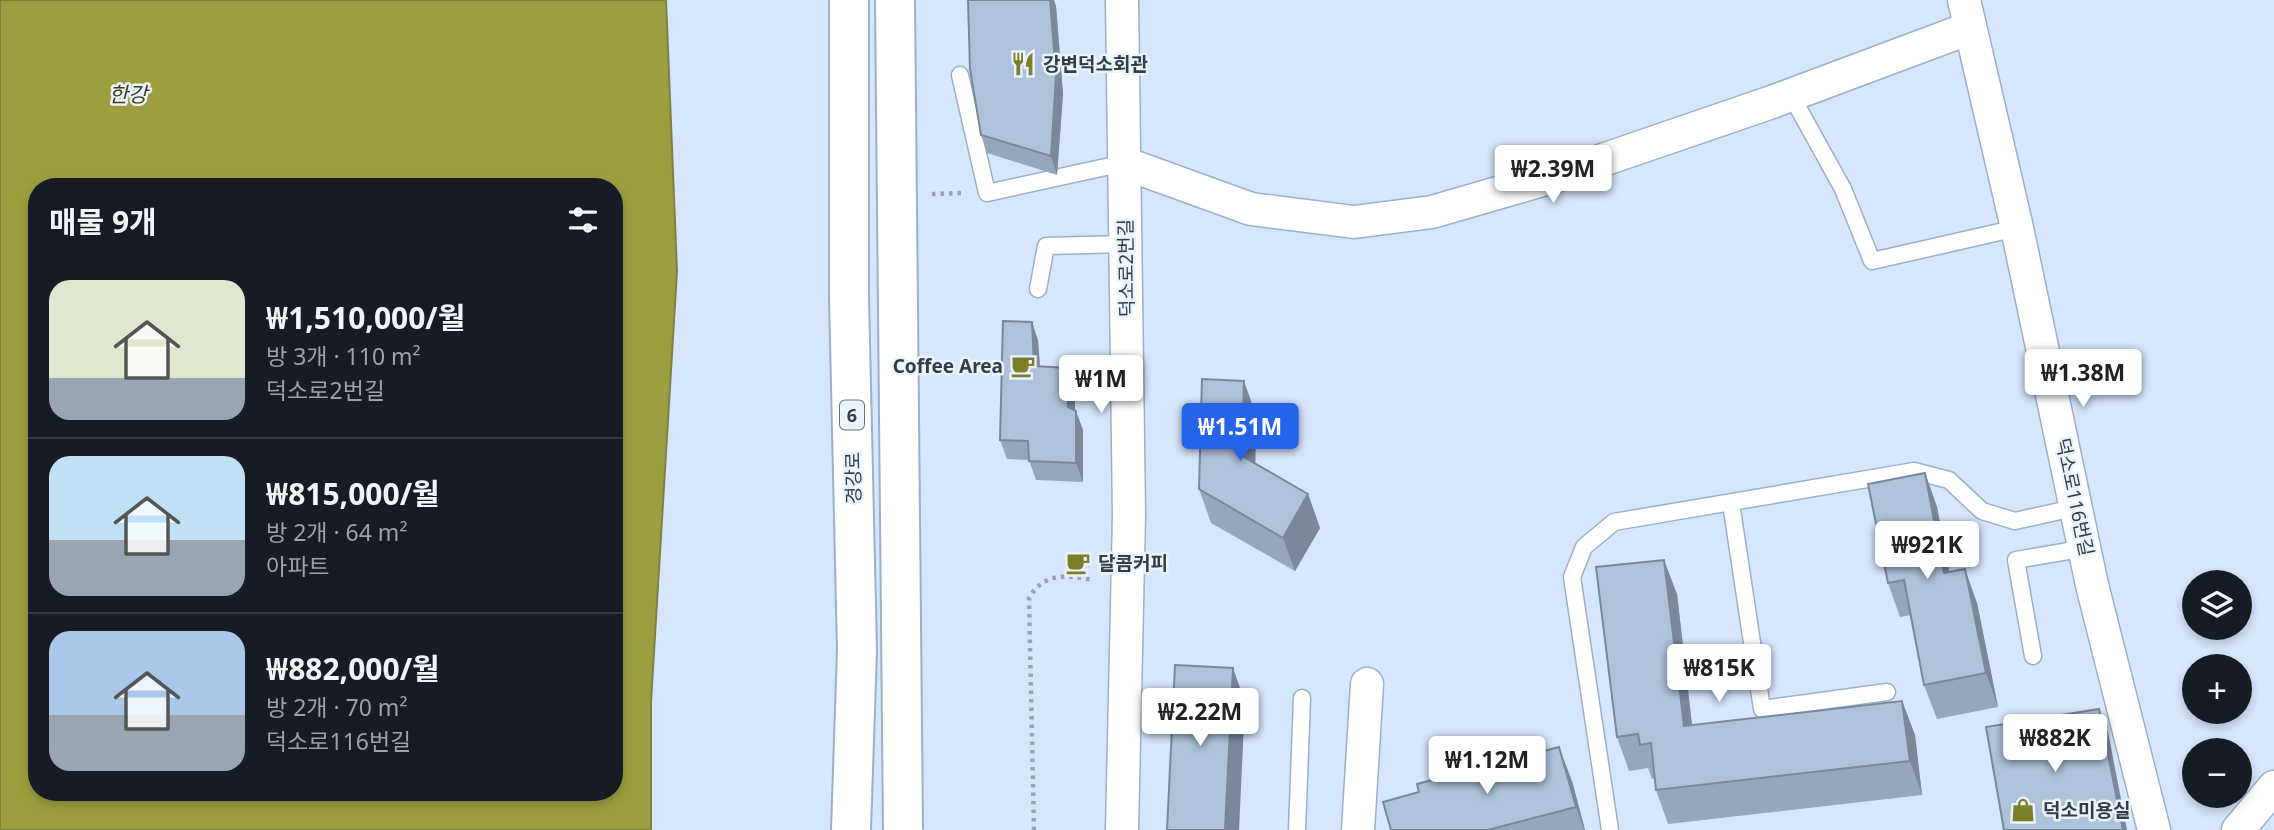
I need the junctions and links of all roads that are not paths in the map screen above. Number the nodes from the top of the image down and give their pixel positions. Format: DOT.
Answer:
graph roads {
  1 [pos="849,0"];
  2 [pos="895,0"];
  3 [pos="1122,0"];
  4 [pos="1967,14"];
  5 [pos="960,75"];
  6 [pos="1791,95"];
  7 [pos="1124,163"];
  8 [pos="2017,228"];
  9 [pos="1125,244"];
  10 [pos="1038,289"];
  11 [pos="1731,503"];
  12 [pos="2078,508"];
  13 [pos="2086,548"];
  14 [pos="2033,656"];
  15 [pos="1367,684"];
  16 [pos="1887,692"];
  17 [pos="1302,698"];
  18 [pos="2274,787"];
  19 [pos="851,830"];
  20 [pos="904,830"];
  21 [pos="1122,830"];
  22 [pos="1297,830"];
  23 [pos="1358,830"];
  24 [pos="1610,830"];
  25 [pos="2154,830"];
  26 [pos="2238,830"];
  1 -- 19 [label="main road, 경강로 / 6"];
  2 -- 20 [label="main road, bridge"];
  3 -- 7 [label="street, 덕소로2번길"];
  4 -- 6 [label="street"];
  4 -- 8 [label="street, 덕소로116번길"];
  5 -- 7 [label="lane"];
  6 -- 7 [label="street"];
  6 -- 8 [label="lane"];
  7 -- 9 [label="street, 덕소로2번길"];
  8 -- 12 [label="street, 덕소로116번길"];
  9 -- 10 [label="lane"];
  9 -- 21 [label="street, 덕소로2번길"];
  11 -- 12 [label="lane"];
  11 -- 16 [label="lane"];
  11 -- 24 [label="lane"];
  12 -- 13 [label="street, 덕소로116번길"];
  13 -- 14 [label="lane"];
  13 -- 25 [label="street, 덕소로116번길"];
  15 -- 23 [label="street"];
  17 -- 22 [label="lane"];
  18 -- 26 [label="street"];
}
